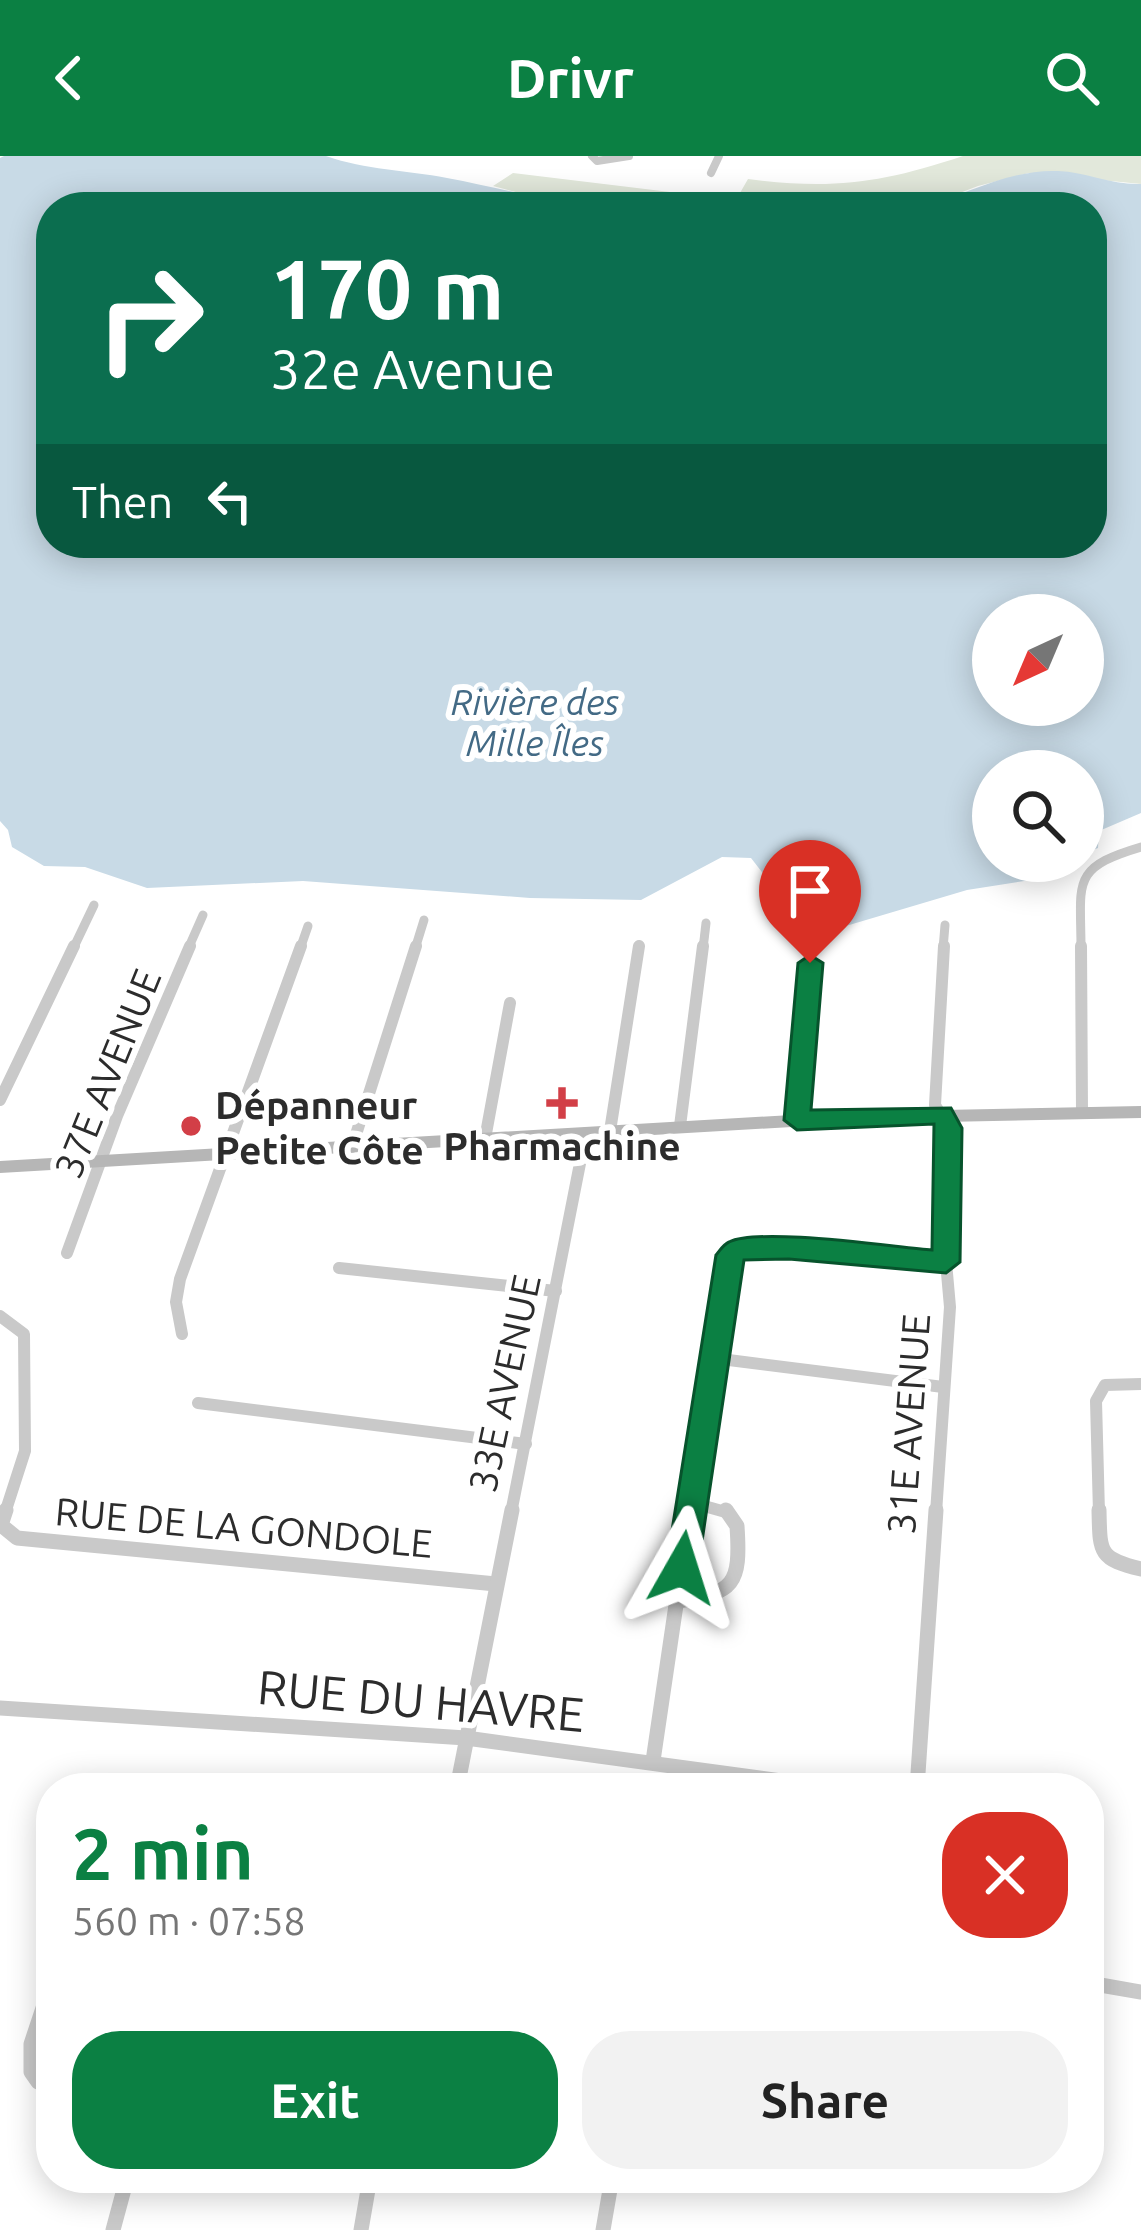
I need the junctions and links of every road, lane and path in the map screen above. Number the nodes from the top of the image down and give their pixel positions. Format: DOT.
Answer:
graph roads {
  1 [pos="592,156"];
  2 [pos="629,156"];
  3 [pos="719,156"];
  4 [pos="711,173"];
  5 [pos="1141,847"];
  6 [pos="94,905"];
  7 [pos="203,915"];
  8 [pos="424,920"];
  9 [pos="706,923"];
  10 [pos="945,925"];
  11 [pos="308,926"];
  12 [pos="639,945"];
  13 [pos="810,963"];
  14 [pos="510,1003"];
  15 [pos="0,1100"];
  16 [pos="1082,1112"];
  17 [pos="1141,1112"];
  18 [pos="941,1114"];
  19 [pos="797,1120"];
  20 [pos="680,1126"];
  21 [pos="610,1131"];
  22 [pos="586,1133"];
  23 [pos="485,1138"];
  24 [pos="352,1147"];
  25 [pos="227,1152"];
  26 [pos="103,1160"];
  27 [pos="0,1167"];
  28 [pos="68,1253"];
  29 [pos="946,1262"];
  30 [pos="339,1268"];
  31 [pos="556,1291"];
  32 [pos="0,1316"];
  33 [pos="182,1334"];
  34 [pos="713,1358"];
  35 [pos="1141,1384"];
  36 [pos="943,1387"];
  37 [pos="198,1403"];
  38 [pos="526,1444"];
  39 [pos="689,1502"];
  40 [pos="1141,1569"];
  41 [pos="496,1584"];
  42 [pos="678,1601"];
  43 [pos="0,1708"];
  44 [pos="466,1738"];
  45 [pos="653,1761"];
  46 [pos="460,1773"];
  47 [pos="733,1773"];
  48 [pos="918,1773"];
  49 [pos="1104,1986"];
  50 [pos="1141,1992"];
  51 [pos="36,2030"];
  52 [pos="36,2084"];
  53 [pos="123,2193"];
  54 [pos="367,2193"];
  55 [pos="609,2193"];
  56 [pos="113,2230"];
  57 [pos="361,2230"];
  58 [pos="603,2230"];
  1 -- 2 [label="street"];
  3 -- 4 [label="street"];
  5 -- 16 [label="street"];
  6 -- 15 [label="street"];
  7 -- 26 [label="street, 37E AVENUE"];
  8 -- 24 [label="street"];
  9 -- 20 [label="street"];
  10 -- 18 [label="street, 31E AVENUE"];
  11 -- 25 [label="street"];
  12 -- 21 [label="street"];
  13 -- 19 [label="street"];
  14 -- 23 [label="street"];
  16 -- 17 [label="main road"];
  16 -- 18 [label="main road"];
  18 -- 19 [label="main road"];
  18 -- 29 [label="street, 31E AVENUE"];
  19 -- 20 [label="main road"];
  20 -- 21 [label="main road"];
  21 -- 22 [label="main road"];
  22 -- 23 [label="main road"];
  22 -- 31 [label="street, 33E AVENUE"];
  23 -- 24 [label="main road"];
  24 -- 25 [label="main road"];
  25 -- 26 [label="main road"];
  25 -- 33 [label="street"];
  26 -- 27 [label="main road"];
  26 -- 28 [label="street, 37E AVENUE"];
  29 -- 34 [label="street"];
  29 -- 36 [label="street, 31E AVENUE"];
  30 -- 31 [label="street"];
  31 -- 38 [label="street, 33E AVENUE"];
  32 -- 41 [label="street, RUE DE LA GONDOLE"];
  34 -- 36 [label="street"];
  34 -- 39 [label="street"];
  35 -- 40 [label="street"];
  36 -- 48 [label="street, 31E AVENUE"];
  37 -- 38 [label="street"];
  38 -- 41 [label="street, 33E AVENUE"];
  39 -- 42 [label="street"];
  39 -- 42 [label="street"];
  41 -- 44 [label="street, 33E AVENUE"];
  42 -- 45 [label="street"];
  43 -- 44 [label="street, RUE DU HAVRE"];
  44 -- 45 [label="street, RUE DU HAVRE"];
  44 -- 46 [label="street, 33E AVENUE"];
  45 -- 47 [label="street, RUE DU HAVRE"];
  49 -- 50 [label="street"];
  51 -- 52 [label="street"];
  53 -- 56 [label="street"];
  54 -- 57 [label="street"];
  55 -- 58 [label="street"];
}
